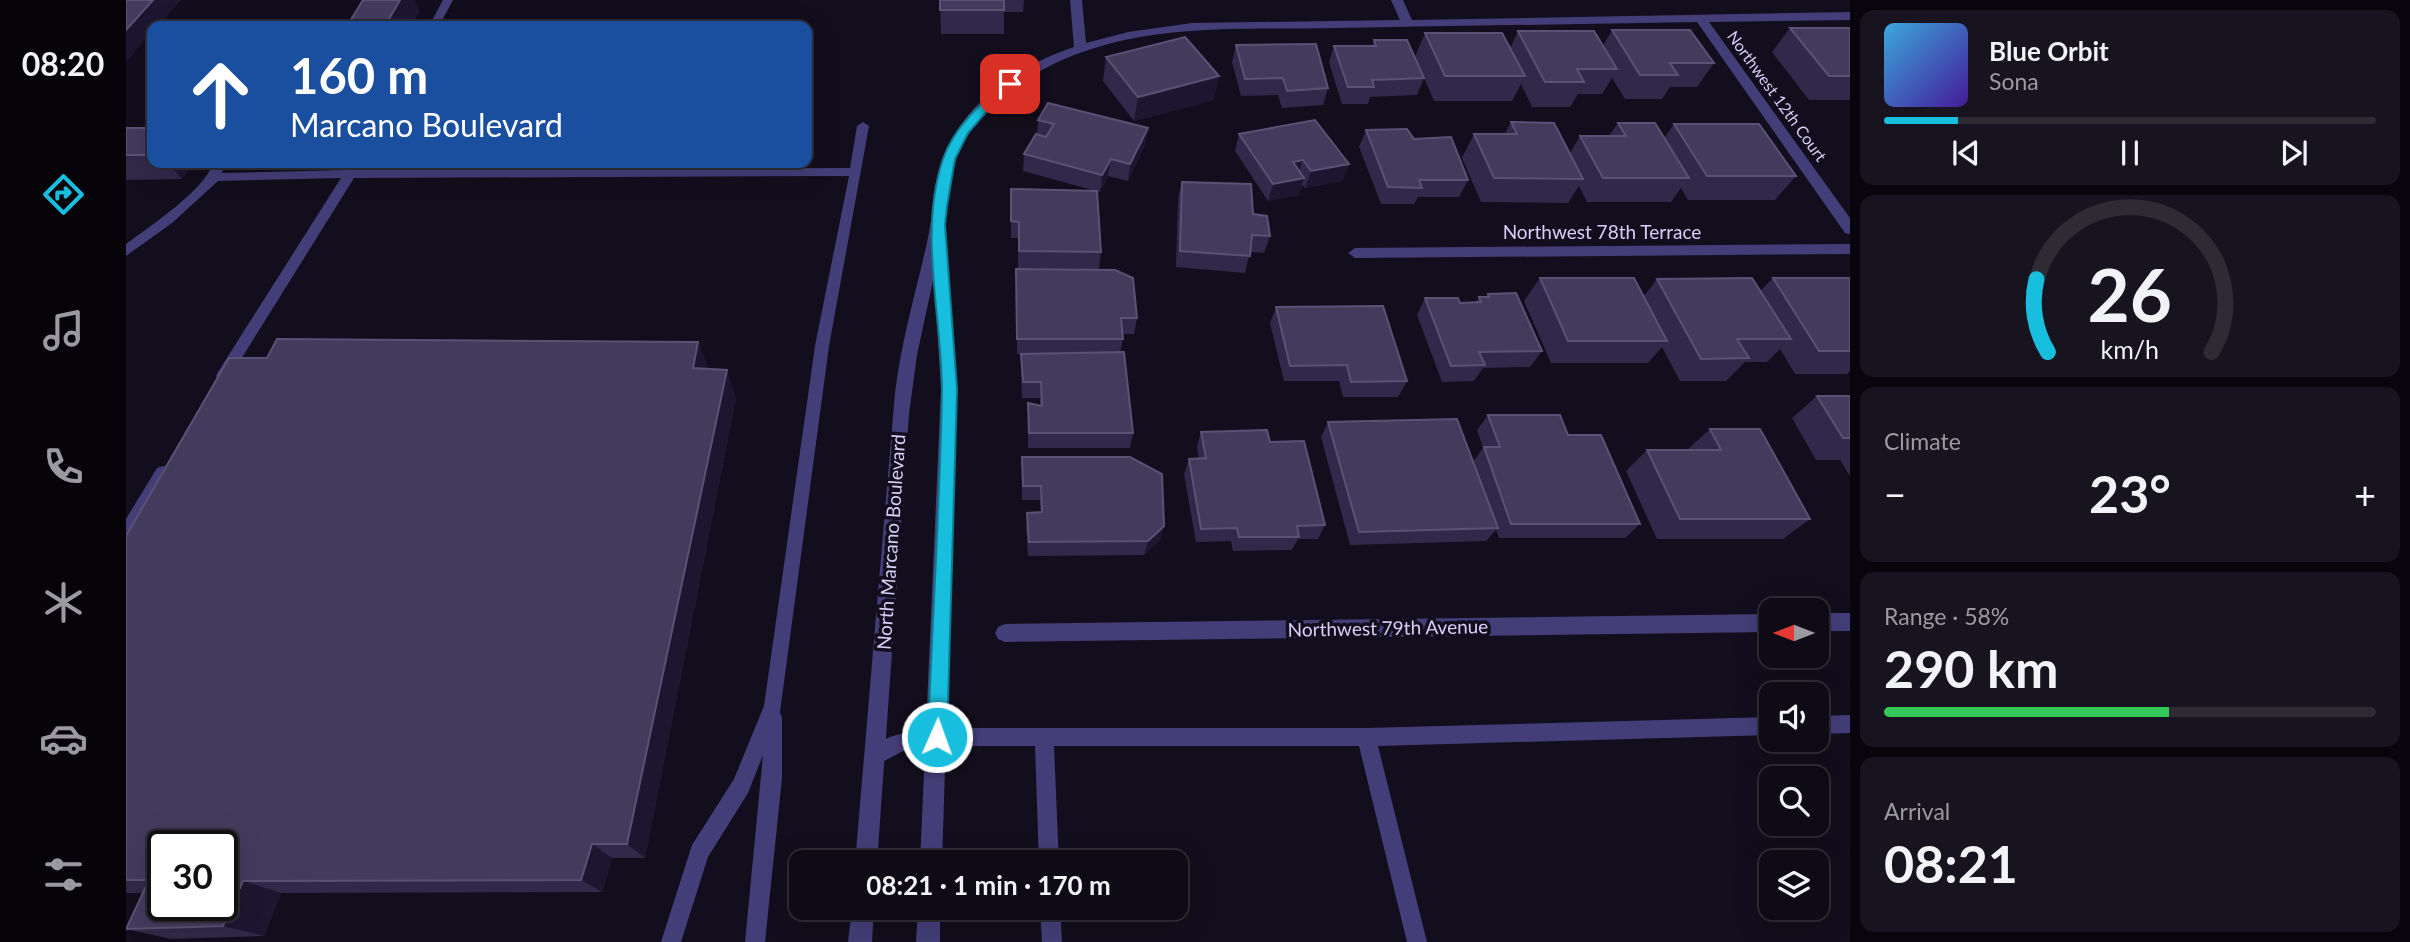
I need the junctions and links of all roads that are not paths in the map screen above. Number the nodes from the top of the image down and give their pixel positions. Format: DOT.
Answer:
graph roads {
  1 [pos="449,0"];
  2 [pos="1076,0"];
  3 [pos="1397,0"];
  4 [pos="1850,16"];
  5 [pos="1700,18"];
  6 [pos="437,21"];
  7 [pos="1407,23"];
  8 [pos="1080,47"];
  9 [pos="863,126"];
  10 [pos="218,168"];
  11 [pos="354,168"];
  12 [pos="856,172"];
  13 [pos="215,177"];
  14 [pos="939,225"];
  15 [pos="1850,229"];
  16 [pos="1850,249"];
  17 [pos="126,251"];
  18 [pos="1355,253"];
  19 [pos="216,387"];
  20 [pos="174,455"];
  21 [pos="126,533"];
  22 [pos="1829,622"];
  23 [pos="1850,622"];
  24 [pos="1759,623"];
  25 [pos="1005,633"];
  26 [pos="773,706"];
  27 [pos="1850,724"];
  28 [pos="1829,725"];
  29 [pos="1759,726"];
  30 [pos="1044,736"];
  31 [pos="937,737"];
  32 [pos="1366,737"];
  33 [pos="874,757"];
  34 [pos="867,850"];
  35 [pos="933,850"];
  36 [pos="1048,850"];
  37 [pos="862,920"];
  38 [pos="929,920"];
  39 [pos="1051,920"];
  40 [pos="671,942"];
  41 [pos="755,942"];
  42 [pos="860,942"];
  43 [pos="928,942"];
  44 [pos="1052,942"];
  45 [pos="1418,942"];
  1 -- 6 [label="lane"];
  2 -- 8 [label="street"];
  3 -- 7 [label="street"];
  4 -- 5 [label="street, North Marcano Boulevard"];
  5 -- 7 [label="street, North Marcano Boulevard"];
  5 -- 15 [label="street, Northwest 12th Court"];
  7 -- 8 [label="street, North Marcano Boulevard"];
  8 -- 14 [label="street, North Marcano Boulevard"];
  9 -- 12 [label="lane"];
  10 -- 13 [label="lane"];
  11 -- 12 [label="lane"];
  11 -- 13 [label="lane"];
  11 -- 19 [label="lane"];
  12 -- 26 [label="lane"];
  13 -- 17 [label="lane"];
  14 -- 31 [label="street, North Marcano Boulevard"];
  14 -- 33 [label="street, North Marcano Boulevard"];
  16 -- 18 [label="street, Northwest 78th Terrace"];
  20 -- 21 [label="lane"];
  22 -- 23 [label="street"];
  24 -- 25 [label="street, Northwest 79th Avenue"];
  26 -- 40 [label="lane"];
  26 -- 41 [label="lane"];
  27 -- 28 [label="lane"];
  29 -- 32 [label="lane"];
  30 -- 31 [label="lane"];
  30 -- 32 [label="lane"];
  30 -- 36 [label="lane"];
  31 -- 33 [label="lane"];
  31 -- 35 [label="street, North Marcano Boulevard"];
  32 -- 45 [label="lane"];
  33 -- 34 [label="street, North Marcano Boulevard"];
  37 -- 42 [label="street"];
  38 -- 43 [label="street"];
  39 -- 44 [label="lane"];
}
